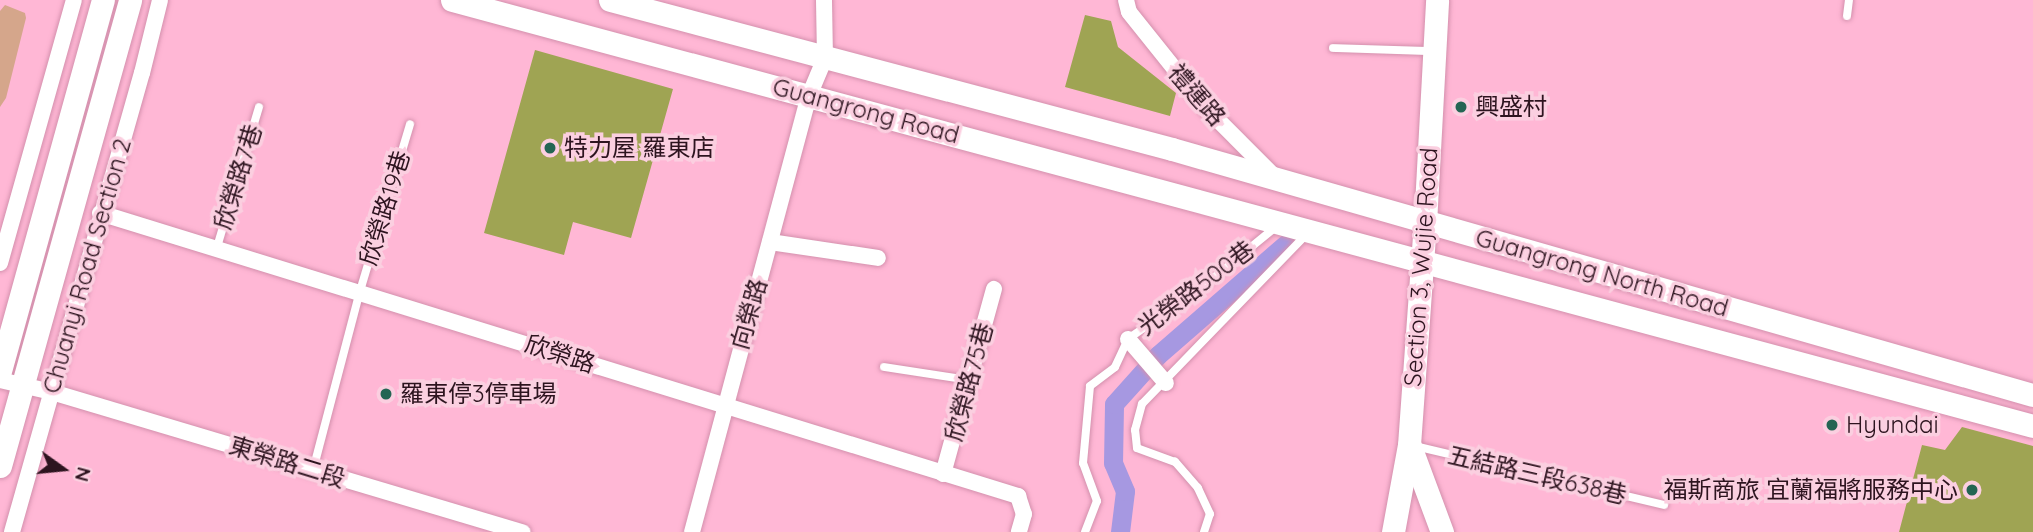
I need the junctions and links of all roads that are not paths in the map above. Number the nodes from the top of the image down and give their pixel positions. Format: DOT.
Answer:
graph roads {
  1 [pos="74,0"];
  2 [pos="103,0"];
  3 [pos="130,0"];
  4 [pos="160,0"];
  5 [pos="452,0"];
  6 [pos="610,0"];
  7 [pos="824,0"];
  8 [pos="1126,0"];
  9 [pos="1437,0"];
  10 [pos="1849,0"];
  11 [pos="1847,16"];
  12 [pos="1333,48"];
  13 [pos="1433,51"];
  14 [pos="825,58"];
  15 [pos="810,96"];
  16 [pos="259,107"];
  17 [pos="410,124"];
  18 [pos="1172,149"];
  19 [pos="1280,182"];
  20 [pos="100,213"];
  21 [pos="1425,223"];
  22 [pos="1279,224"];
  23 [pos="1310,231"];
  24 [pos="770,242"];
  25 [pos="217,247"];
  26 [pos="878,258"];
  27 [pos="1422,259"];
  28 [pos="0,263"];
  29 [pos="994,289"];
  30 [pos="360,291"];
  31 [pos="1128,339"];
  32 [pos="884,366"];
  33 [pos="0,371"];
  34 [pos="0,380"];
  35 [pos="969,380"];
  36 [pos="1166,383"];
  37 [pos="23,386"];
  38 [pos="52,392"];
  39 [pos="2033,395"];
  40 [pos="725,406"];
  41 [pos="2033,426"];
  42 [pos="1409,445"];
  43 [pos="0,466"];
  44 [pos="313,470"];
  45 [pos="943,474"];
  46 [pos="1664,505"];
  47 [pos="12,532"];
  48 [pos="523,532"];
  49 [pos="692,532"];
  50 [pos="1019,532"];
  51 [pos="1085,532"];
  52 [pos="1203,532"];
  53 [pos="1393,532"];
  54 [pos="1441,532"];
  1 -- 28 [label="street"];
  2 -- 33 [label="street"];
  3 -- 37 [label="street, Chuanyi Road Section 2"];
  4 -- 20 [label="street, Chuanyi Road Section 2"];
  5 -- 15 [label="street, Guangrong Road"];
  6 -- 14 [label="street, Guangrong Road"];
  7 -- 14 [label="street"];
  8 -- 19 [label="street, 禮運路"];
  9 -- 13 [label="street, Section 3, Wujie Road"];
  10 -- 11 [label="lane"];
  12 -- 13 [label="lane"];
  13 -- 21 [label="street, Section 3, Wujie Road"];
  14 -- 15 [label="street, 向榮路"];
  14 -- 18 [label="street, Guangrong Road"];
  15 -- 22 [label="street, Guangrong Road"];
  15 -- 24 [label="street, 向榮路"];
  16 -- 25 [label="lane, 欣榮路7巷"];
  17 -- 30 [label="lane, 欣榮路19巷"];
  18 -- 19 [label="street, Guangrong North Road"];
  19 -- 21 [label="street, Guangrong North Road"];
  20 -- 25 [label="street, 欣榮路"];
  20 -- 38 [label="street, Chuanyi Road Section 2"];
  21 -- 27 [label="street, Section 3, Wujie Road"];
  21 -- 39 [label="street, Guangrong North Road"];
  22 -- 23 [label="street, Guangrong North Road"];
  22 -- 31 [label="lane, 光榮路500巷"];
  23 -- 27 [label="street, Guangrong North Road"];
  23 -- 36 [label="lane"];
  24 -- 26 [label="street"];
  24 -- 40 [label="street, 向榮路"];
  25 -- 30 [label="street, 欣榮路"];
  27 -- 41 [label="street, Guangrong North Road"];
  27 -- 42 [label="street, Section 3, Wujie Road"];
  29 -- 35 [label="street, 欣榮路75巷"];
  30 -- 40 [label="street, 欣榮路"];
  30 -- 44 [label="lane, 欣榮路19巷"];
  31 -- 36 [label="street"];
  31 -- 51 [label="lane, 光榮路500巷"];
  32 -- 35 [label="lane"];
  34 -- 37 [label="street, 東榮路二段"];
  35 -- 45 [label="street, 欣榮路75巷"];
  36 -- 52 [label="lane"];
  37 -- 38 [label="street, 東榮路二段"];
  37 -- 43 [label="street, Chuanyi Road Section 2"];
  38 -- 44 [label="street, 東榮路二段"];
  38 -- 47 [label="street, Chuanyi Road Section 2"];
  40 -- 45 [label="street, 欣榮路"];
  40 -- 49 [label="street, 向榮路"];
  42 -- 46 [label="lane, 五結路三段638巷"];
  42 -- 53 [label="street, Section 3, Wujie Road"];
  42 -- 54 [label="street"];
  44 -- 48 [label="street, 東榮路二段"];
  45 -- 50 [label="street, 欣榮路"];
}
